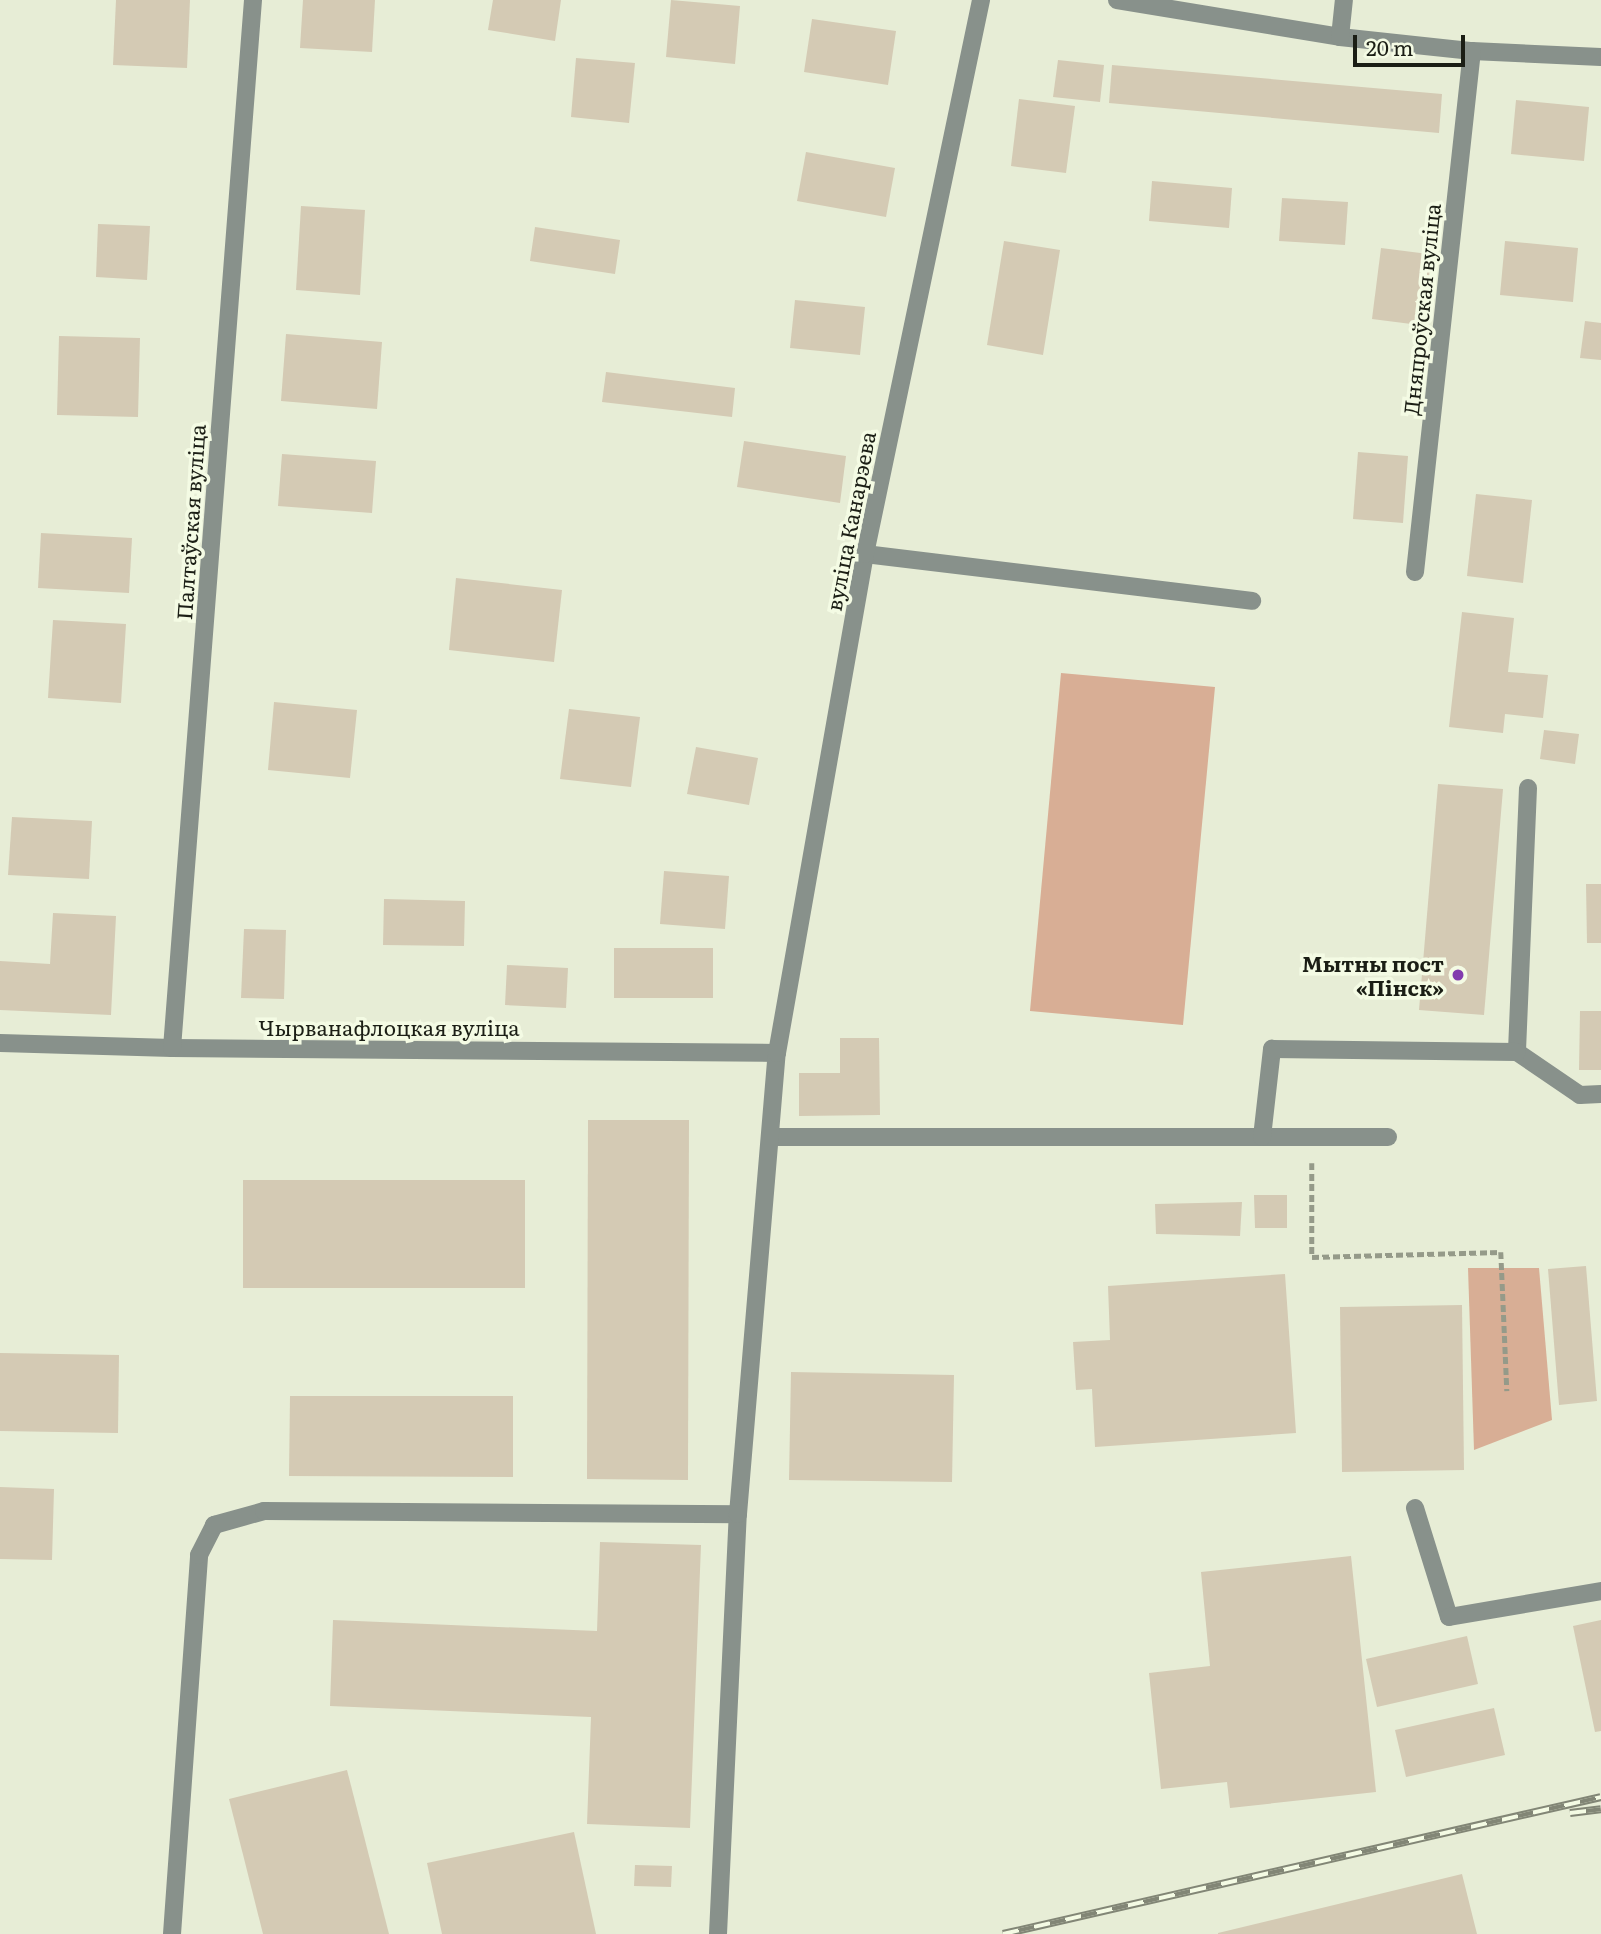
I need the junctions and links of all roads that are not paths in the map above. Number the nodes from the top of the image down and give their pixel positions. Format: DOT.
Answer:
graph roads {
  1 [pos="253,0"];
  2 [pos="981,0"];
  3 [pos="1117,0"];
  4 [pos="1344,0"];
  5 [pos="1340,37"];
  6 [pos="1472,51"];
  7 [pos="1601,57"];
  8 [pos="865,554"];
  9 [pos="1415,572"];
  10 [pos="1252,601"];
  11 [pos="1528,788"];
  12 [pos="0,1043"];
  13 [pos="172,1048"];
  14 [pos="1517,1052"];
  15 [pos="777,1053"];
  16 [pos="1601,1094"];
  17 [pos="771,1137"];
  18 [pos="1262,1137"];
  19 [pos="1388,1137"];
  20 [pos="1415,1508"];
  21 [pos="738,1514"];
  22 [pos="1601,1591"];
  23 [pos="172,1934"];
  24 [pos="718,1934"];
  1 -- 13 [label="street, Палтаўская вуліца"];
  2 -- 8 [label="street, вуліца Канарэева"];
  3 -- 5 [label="street"];
  4 -- 5 [label="street"];
  5 -- 6 [label="street"];
  6 -- 7 [label="street"];
  6 -- 9 [label="street, Дняпроўская вуліца"];
  8 -- 10 [label="street"];
  8 -- 15 [label="street, вуліца Канарэева"];
  11 -- 14 [label="street"];
  12 -- 13 [label="street, Чырванафлоцкая вуліца"];
  13 -- 15 [label="street, Чырванафлоцкая вуліца"];
  14 -- 16 [label="street"];
  14 -- 18 [label="street"];
  15 -- 17 [label="street, вуліца Канарэева"];
  17 -- 18 [label="street"];
  17 -- 21 [label="street, вуліца Канарэева"];
  18 -- 19 [label="street"];
  20 -- 22 [label="street"];
  21 -- 23 [label="street"];
  21 -- 24 [label="street, вуліца Канарэева"];
}
